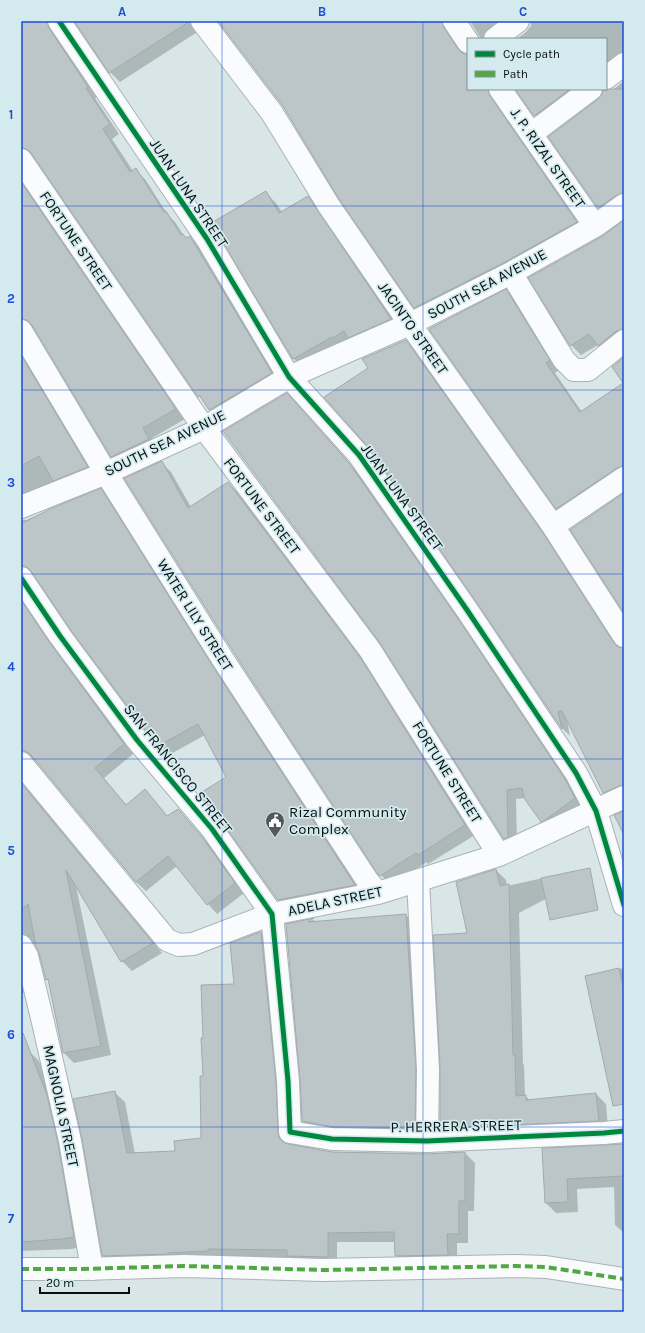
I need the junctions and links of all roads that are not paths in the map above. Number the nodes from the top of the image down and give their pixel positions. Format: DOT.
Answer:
graph roads {
  1 [pos="59,21"];
  2 [pos="202,21"];
  3 [pos="454,21"];
  4 [pos="518,21"];
  5 [pos="496,38"];
  6 [pos="467,40"];
  7 [pos="624,64"];
  8 [pos="607,77"];
  9 [pos="501,90"];
  10 [pos="590,90"];
  11 [pos="531,134"];
  12 [pos="21,160"];
  13 [pos="624,205"];
  14 [pos="595,226"];
  15 [pos="512,273"];
  16 [pos="410,324"];
  17 [pos="21,331"];
  18 [pos="624,341"];
  19 [pos="289,377"];
  20 [pos="204,428"];
  21 [pos="106,473"];
  22 [pos="624,478"];
  23 [pos="21,507"];
  24 [pos="553,526"];
  25 [pos="21,578"];
  26 [pos="624,636"];
  27 [pos="21,763"];
  28 [pos="624,797"];
  29 [pos="596,811"];
  30 [pos="499,855"];
  31 [pos="418,881"];
  32 [pos="378,893"];
  33 [pos="624,905"];
  34 [pos="272,914"];
  35 [pos="21,946"];
  36 [pos="624,1131"];
  37 [pos="290,1132"];
  38 [pos="427,1141"];
  39 [pos="92,1268"];
  40 [pos="21,1269"];
  41 [pos="624,1279"];
  1 -- 19 [label="street, JUAN LUNA STREET"];
  2 -- 16 [label="street, JACINTO STREET"];
  3 -- 6 [label="street"];
  4 -- 5 [label="street"];
  7 -- 8 [label="street"];
  9 -- 11 [label="street, J. P. RIZAL STREET"];
  10 -- 11 [label="street"];
  11 -- 14 [label="street, J. P. RIZAL STREET"];
  12 -- 20 [label="street, FORTUNE STREET"];
  13 -- 14 [label="street, SOUTH SEA AVENUE"];
  14 -- 15 [label="street, SOUTH SEA AVENUE"];
  15 -- 16 [label="street, SOUTH SEA AVENUE"];
  15 -- 18 [label="street"];
  16 -- 19 [label="street, SOUTH SEA AVENUE"];
  16 -- 24 [label="street, JACINTO STREET"];
  17 -- 21 [label="street, WATER LILY STREET"];
  19 -- 20 [label="street, SOUTH SEA AVENUE"];
  19 -- 29 [label="street, JUAN LUNA STREET"];
  20 -- 21 [label="street, SOUTH SEA AVENUE"];
  20 -- 30 [label="street, FORTUNE STREET"];
  21 -- 23 [label="street, SOUTH SEA AVENUE"];
  21 -- 32 [label="street, WATER LILY STREET"];
  22 -- 24 [label="street"];
  24 -- 26 [label="street, JACINTO STREET"];
  25 -- 34 [label="street, SAN FRANCISCO STREET"];
  27 -- 34 [label="street, ADELA STREET"];
  28 -- 29 [label="street, ADELA STREET"];
  29 -- 30 [label="street, ADELA STREET"];
  29 -- 33 [label="street, JUAN LUNA STREET"];
  30 -- 31 [label="street, ADELA STREET"];
  31 -- 32 [label="street, ADELA STREET"];
  31 -- 38 [label="street"];
  32 -- 34 [label="street, ADELA STREET"];
  34 -- 37 [label="street, SAN FRANCISCO STREET"];
  35 -- 39 [label="street, MAGNOLIA STREET"];
  36 -- 38 [label="street, P. HERRERA STREET"];
  37 -- 38 [label="street, P. HERRERA STREET"];
  39 -- 40 [label="street"];
  39 -- 41 [label="street"];
}
